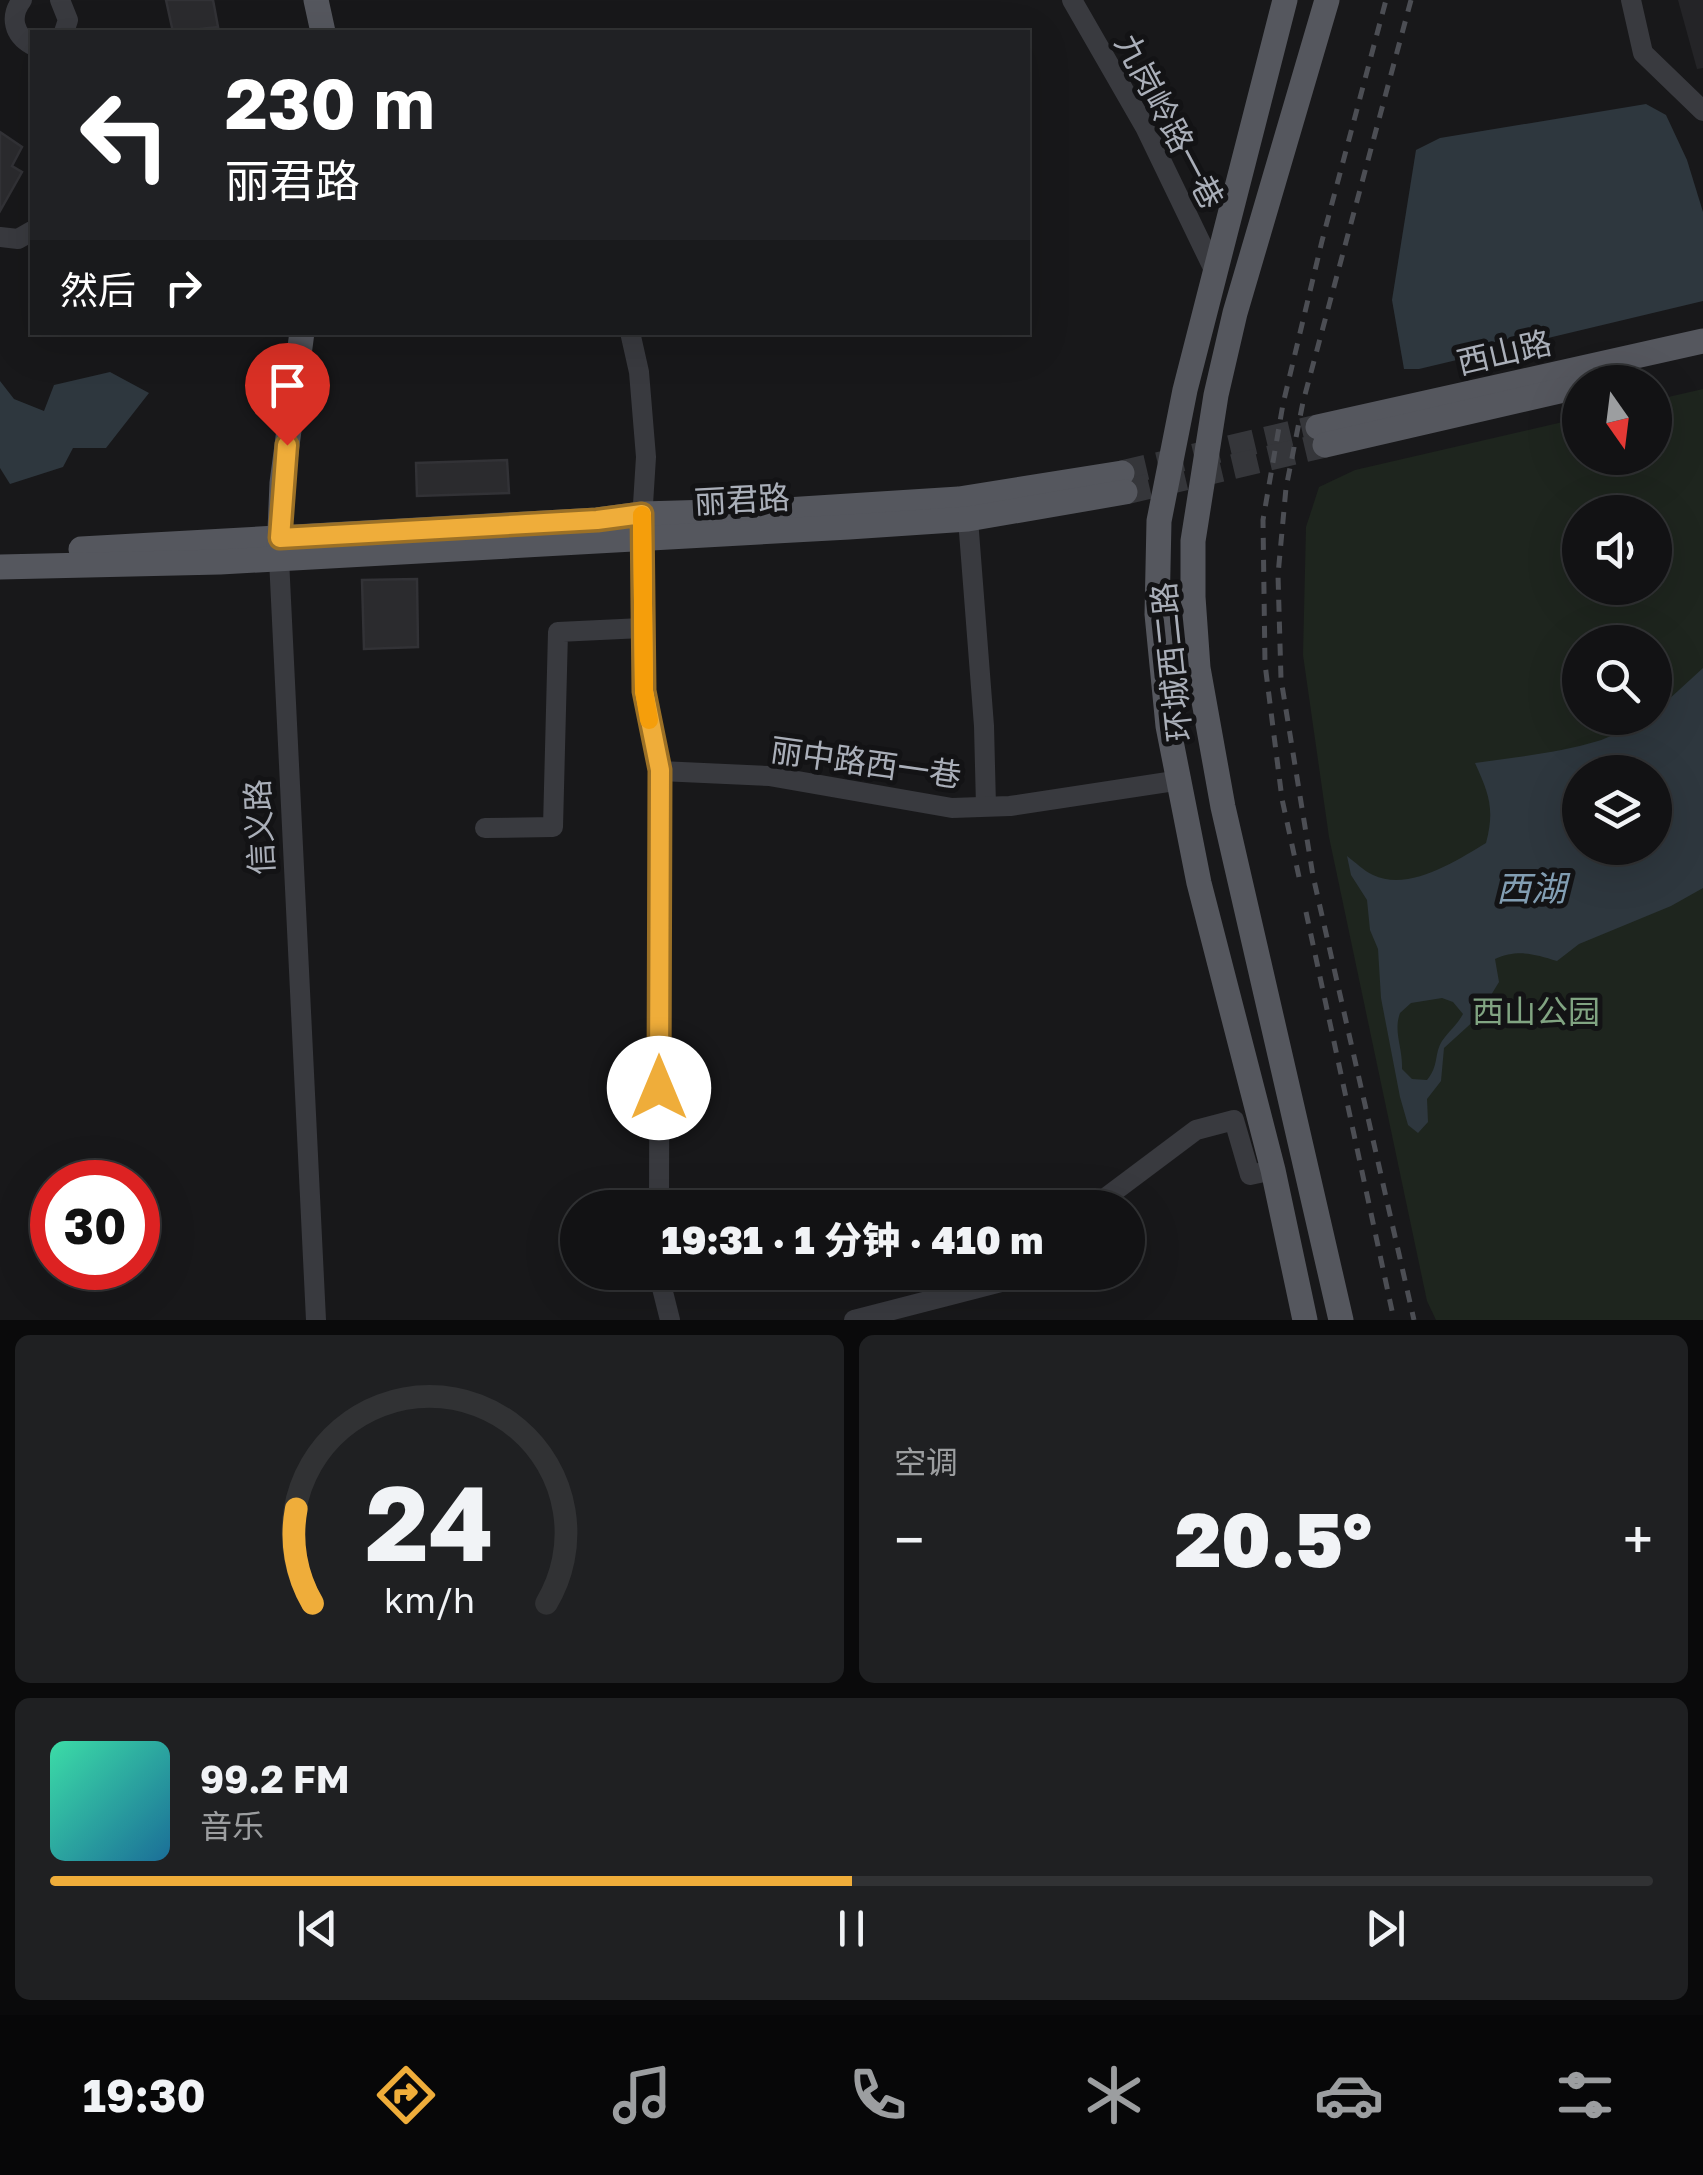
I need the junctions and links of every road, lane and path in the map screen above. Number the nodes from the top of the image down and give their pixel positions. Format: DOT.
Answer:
graph roads {
  1 [pos="60,0"];
  2 [pos="316,0"];
  3 [pos="1072,0"];
  4 [pos="1286,0"];
  5 [pos="1327,0"];
  6 [pos="1631,0"];
  7 [pos="12,9"];
  8 [pos="65,30"];
  9 [pos="323,30"];
  10 [pos="30,42"];
  11 [pos="1703,111"];
  12 [pos="30,232"];
  13 [pos="0,237"];
  14 [pos="1214,272"];
  15 [pos="302,335"];
  16 [pos="631,335"];
  17 [pos="1703,341"];
  18 [pos="1703,358"];
  19 [pos="1607,365"];
  20 [pos="1672,365"];
  21 [pos="1562,376"];
  22 [pos="1562,389"];
  23 [pos="968,518"];
  24 [pos="642,525"];
  25 [pos="279,548"];
  26 [pos="0,552"];
  27 [pos="0,568"];
  28 [pos="642,628"];
  29 [pos="660,770"];
  30 [pos="1181,780"];
  31 [pos="986,806"];
  32 [pos="485,828"];
  33 [pos="1273,1170"];
  34 [pos="658,1190"];
  35 [pos="1116,1190"];
  36 [pos="662,1290"];
  37 [pos="970,1290"];
  38 [pos="316,1320"];
  39 [pos="670,1320"];
  40 [pos="854,1320"];
  41 [pos="1305,1320"];
  42 [pos="1341,1320"];
  1 -- 8 [label="street"];
  2 -- 9 [label="main road"];
  3 -- 14 [label="street, 九岗岭路一巷"];
  4 -- 14 [label="main road, 环城西二路"];
  5 -- 42 [label="main road, 环城西二路"];
  6 -- 11 [label="street"];
  7 -- 10 [label="street"];
  12 -- 13 [label="street"];
  14 -- 30 [label="main road, 环城西二路"];
  15 -- 25 [label="main road, 信义路"];
  16 -- 24 [label="street"];
  17 -- 19 [label="main road, 西山路"];
  18 -- 20 [label="main road, 西山路"];
  21 -- 22 [label="main road, 西山路"];
  23 -- 24 [label="main road, 丽君路"];
  23 -- 24 [label="main road, 丽君路"];
  23 -- 31 [label="street"];
  24 -- 25 [label="main road, 丽君路"];
  24 -- 28 [label="street"];
  25 -- 26 [label="main road, 丽君路"];
  25 -- 27 [label="main road, 丽君路"];
  25 -- 38 [label="street, 信义路"];
  28 -- 29 [label="street"];
  28 -- 32 [label="street"];
  29 -- 31 [label="street, 丽中路西一巷"];
  29 -- 34 [label="street"];
  30 -- 31 [label="street, 丽中路西一巷"];
  30 -- 33 [label="main road, 环城西二路"];
  33 -- 35 [label="street"];
  33 -- 41 [label="main road, 环城西二路"];
  36 -- 39 [label="street"];
  37 -- 40 [label="street"];
}
